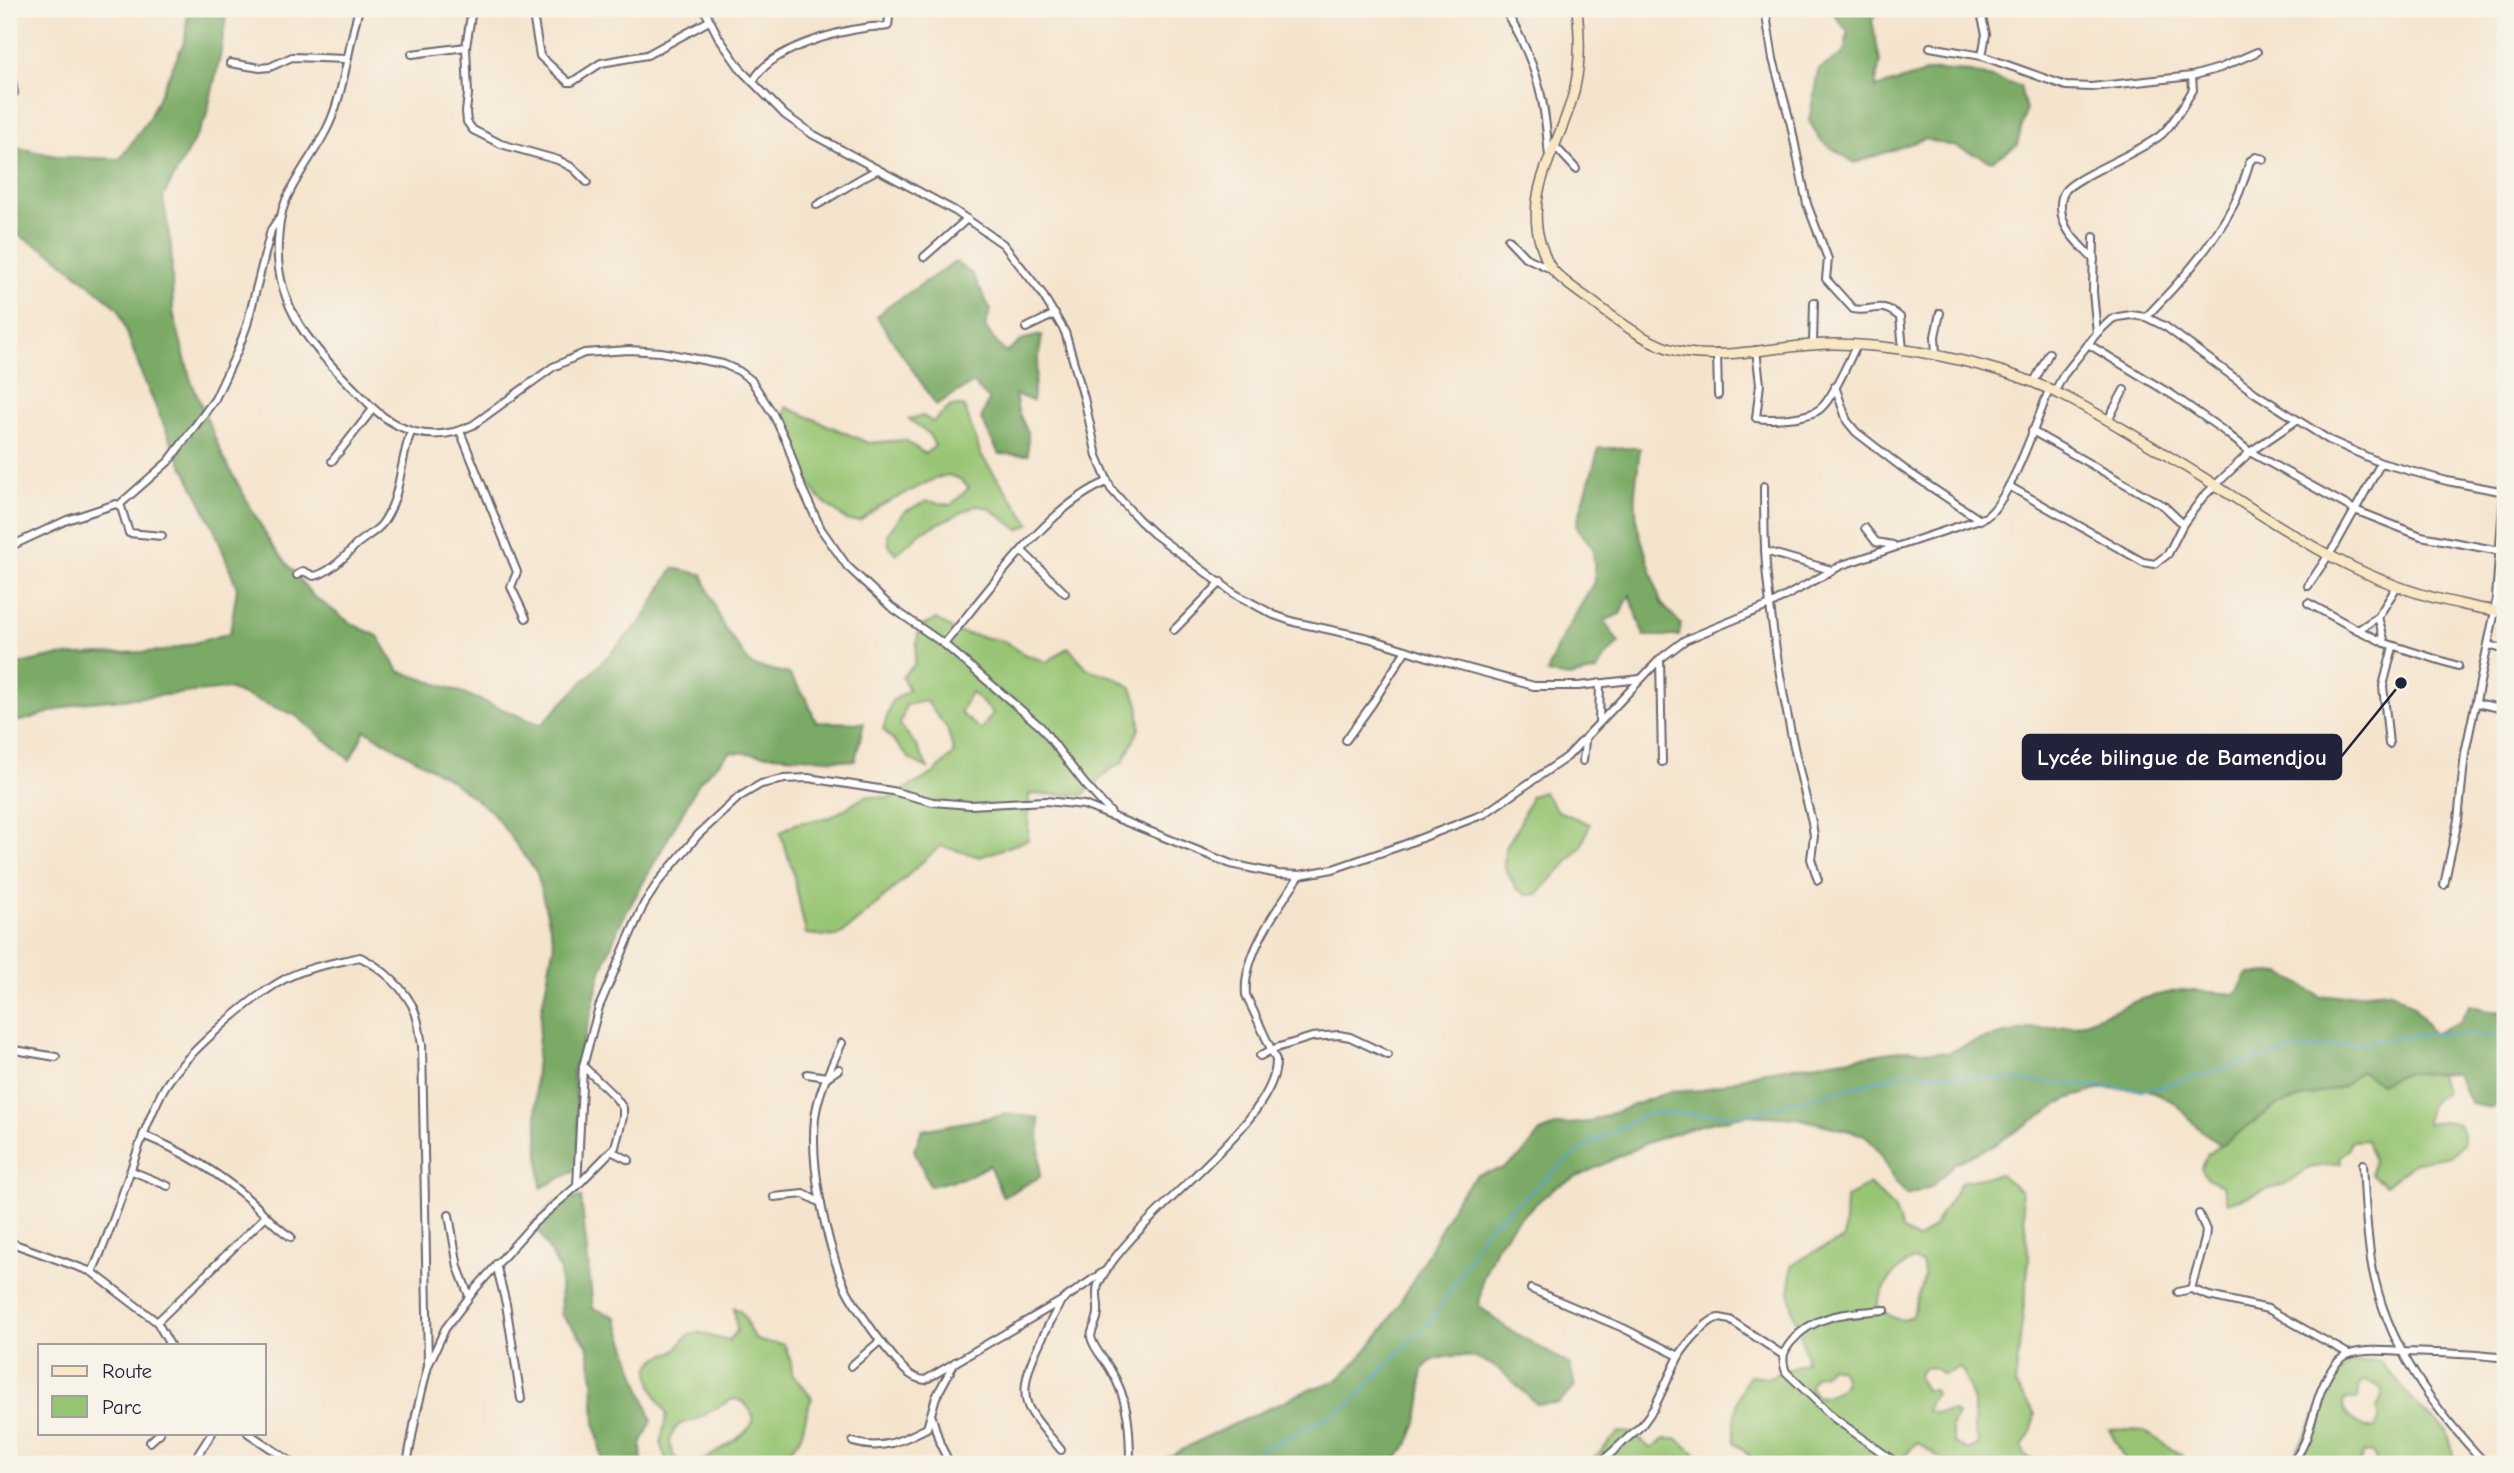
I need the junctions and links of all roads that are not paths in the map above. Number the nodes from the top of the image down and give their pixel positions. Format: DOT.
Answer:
graph roads {
  1 [pos="359,9"];
  2 [pos="472,9"];
  3 [pos="532,9"];
  4 [pos="705,9"];
  5 [pos="890,9"];
  6 [pos="1504,9"];
  7 [pos="1577,9"];
  8 [pos="1765,9"];
  9 [pos="1980,9"];
  10 [pos="709,21"];
  11 [pos="466,47"];
  12 [pos="1930,47"];
  13 [pos="2257,52"];
  14 [pos="412,54"];
  15 [pos="1982,56"];
  16 [pos="346,59"];
  17 [pos="9,60"];
  18 [pos="230,63"];
  19 [pos="2192,76"];
  20 [pos="753,82"];
  21 [pos="14,93"];
  22 [pos="1555,145"];
  23 [pos="1550,157"];
  24 [pos="2264,159"];
  25 [pos="1576,169"];
  26 [pos="877,170"];
  27 [pos="587,182"];
  28 [pos="817,205"];
  29 [pos="280,217"];
  30 [pos="967,219"];
  31 [pos="2094,237"];
  32 [pos="1508,239"];
  33 [pos="924,257"];
  34 [pos="2094,260"];
  35 [pos="1552,270"];
  36 [pos="1814,302"];
  37 [pos="1940,313"];
  38 [pos="1055,314"];
  39 [pos="2146,317"];
  40 [pos="1026,328"];
  41 [pos="2097,333"];
  42 [pos="1813,344"];
  43 [pos="2088,344"];
  44 [pos="1857,345"];
  45 [pos="1756,350"];
  46 [pos="1903,350"];
  47 [pos="1717,353"];
  48 [pos="2049,354"];
  49 [pos="1936,356"];
  50 [pos="2034,382"];
  51 [pos="1835,386"];
  52 [pos="2053,390"];
  53 [pos="2124,390"];
  54 [pos="1718,395"];
  55 [pos="373,408"];
  56 [pos="2108,420"];
  57 [pos="2297,420"];
  58 [pos="460,431"];
  59 [pos="2032,431"];
  60 [pos="411,432"];
  61 [pos="2250,452"];
  62 [pos="332,461"];
  63 [pos="2381,463"];
  64 [pos="1107,482"];
  65 [pos="2215,485"];
  66 [pos="1764,486"];
  67 [pos="2009,486"];
  68 [pos="2505,492"];
  69 [pos="119,505"];
  70 [pos="2355,510"];
  71 [pos="1980,520"];
  72 [pos="2183,524"];
  73 [pos="1865,528"];
  74 [pos="162,536"];
  75 [pos="1898,545"];
  76 [pos="9,547"];
  77 [pos="1022,551"];
  78 [pos="1765,551"];
  79 [pos="2502,551"];
  80 [pos="2328,557"];
  81 [pos="1831,570"];
  82 [pos="297,575"];
  83 [pos="1221,582"];
  84 [pos="2308,586"];
  85 [pos="2396,588"];
  86 [pos="1065,593"];
  87 [pos="2308,603"];
  88 [pos="1770,605"];
  89 [pos="2500,611"];
  90 [pos="2378,617"];
  91 [pos="526,618"];
  92 [pos="1174,629"];
  93 [pos="2358,630"];
  94 [pos="2385,643"];
  95 [pos="944,644"];
  96 [pos="2489,645"];
  97 [pos="2393,647"];
  98 [pos="1406,650"];
  99 [pos="2505,650"];
  100 [pos="1660,659"];
  101 [pos="2458,666"];
  102 [pos="1642,679"];
  103 [pos="1600,683"];
  104 [pos="2476,703"];
  105 [pos="2505,709"];
  106 [pos="1600,722"];
  107 [pos="1346,740"];
  108 [pos="1585,741"];
  109 [pos="2389,744"];
  110 [pos="1583,761"];
  111 [pos="1662,762"];
  112 [pos="1112,815"];
  113 [pos="1300,875"];
  114 [pos="1818,880"];
  115 [pos="2444,885"];
  116 [pos="842,1043"];
  117 [pos="9,1049"];
  118 [pos="1273,1049"];
  119 [pos="1388,1055"];
  120 [pos="1260,1056"];
  121 [pos="57,1057"];
  122 [pos="583,1066"];
  123 [pos="839,1069"];
  124 [pos="807,1074"];
  125 [pos="827,1077"];
  126 [pos="143,1135"];
  127 [pos="611,1151"];
  128 [pos="629,1160"];
  129 [pos="2363,1164"];
  130 [pos="132,1171"];
  131 [pos="168,1186"];
  132 [pos="577,1186"];
  133 [pos="774,1197"];
  134 [pos="821,1203"];
  135 [pos="2199,1214"];
  136 [pos="449,1215"];
  137 [pos="266,1216"];
  138 [pos="291,1237"];
  139 [pos="9,1242"];
  140 [pos="496,1265"];
  141 [pos="1110,1268"];
  142 [pos="92,1272"];
  143 [pos="1531,1289"];
  144 [pos="2191,1289"];
  145 [pos="2178,1292"];
  146 [pos="469,1296"];
  147 [pos="1061,1301"];
  148 [pos="1885,1310"];
  149 [pos="157,1322"];
  150 [pos="880,1341"];
  151 [pos="169,1344"];
  152 [pos="2400,1352"];
  153 [pos="2349,1354"];
  154 [pos="1783,1355"];
  155 [pos="1679,1356"];
  156 [pos="2505,1358"];
  157 [pos="956,1360"];
  158 [pos="428,1366"];
  159 [pos="851,1366"];
  160 [pos="521,1399"];
  161 [pos="932,1415"];
  162 [pos="159,1434"];
  163 [pos="211,1434"];
  164 [pos="249,1434"];
  165 [pos="150,1442"];
  166 [pos="853,1443"];
  167 [pos="1061,1450"];
  168 [pos="192,1464"];
  169 [pos="294,1464"];
  170 [pos="407,1464"];
  171 [pos="950,1464"];
  172 [pos="1130,1464"];
  173 [pos="1599,1464"];
  174 [pos="1898,1464"];
  175 [pos="2290,1464"];
  176 [pos="2486,1464"];
  1 -- 16 [label="street"];
  2 -- 11 [label="street"];
  3 -- 10 [label="street"];
  4 -- 10 [label="street"];
  5 -- 20 [label="street"];
  6 -- 23 [label="street"];
  7 -- 22 [label="main road"];
  8 -- 46 [label="street"];
  9 -- 15 [label="street"];
  10 -- 20 [label="street"];
  11 -- 14 [label="street"];
  11 -- 27 [label="street"];
  12 -- 15 [label="street"];
  13 -- 19 [label="street"];
  15 -- 19 [label="street"];
  16 -- 18 [label="street"];
  16 -- 29 [label="street"];
  17 -- 21 [label="street"];
  19 -- 34 [label="street"];
  20 -- 26 [label="street"];
  22 -- 23 [label="main road"];
  22 -- 25 [label="street"];
  23 -- 35 [label="main road"];
  24 -- 39 [label="street"];
  26 -- 28 [label="street"];
  26 -- 30 [label="street"];
  29 -- 55 [label="street"];
  29 -- 69 [label="street"];
  30 -- 33 [label="street"];
  30 -- 38 [label="street"];
  31 -- 34 [label="street"];
  32 -- 35 [label="street"];
  34 -- 41 [label="street"];
  35 -- 47 [label="main road"];
  36 -- 42 [label="street"];
  37 -- 49 [label="street"];
  38 -- 40 [label="street"];
  38 -- 64 [label="street"];
  39 -- 41 [label="street"];
  39 -- 57 [label="street"];
  41 -- 43 [label="street"];
  42 -- 44 [label="main road"];
  42 -- 45 [label="main road"];
  43 -- 52 [label="street"];
  43 -- 61 [label="street"];
  44 -- 46 [label="main road"];
  44 -- 51 [label="street"];
  45 -- 47 [label="main road"];
  45 -- 51 [label="street"];
  46 -- 49 [label="main road"];
  47 -- 54 [label="street"];
  48 -- 50 [label="street"];
  49 -- 50 [label="main road"];
  50 -- 52 [label="main road"];
  51 -- 71 [label="street"];
  52 -- 56 [label="main road"];
  52 -- 59 [label="street"];
  53 -- 56 [label="street"];
  55 -- 60 [label="street"];
  55 -- 62 [label="street"];
  56 -- 65 [label="main road"];
  57 -- 61 [label="street"];
  57 -- 63 [label="street"];
  58 -- 60 [label="street"];
  58 -- 91 [label="street"];
  58 -- 95 [label="street"];
  59 -- 67 [label="street"];
  59 -- 72 [label="street"];
  60 -- 82 [label="street"];
  61 -- 65 [label="street"];
  61 -- 70 [label="street"];
  63 -- 68 [label="street"];
  63 -- 70 [label="street"];
  64 -- 77 [label="street"];
  64 -- 83 [label="street"];
  65 -- 72 [label="street"];
  65 -- 80 [label="main road"];
  66 -- 78 [label="street"];
  67 -- 71 [label="street"];
  67 -- 72 [label="street"];
  68 -- 79 [label="street"];
  69 -- 74 [label="street"];
  69 -- 76 [label="street"];
  70 -- 79 [label="street"];
  70 -- 80 [label="street"];
  71 -- 75 [label="street"];
  73 -- 75 [label="street"];
  75 -- 81 [label="street"];
  77 -- 86 [label="street"];
  77 -- 95 [label="street"];
  78 -- 81 [label="street"];
  78 -- 88 [label="street"];
  79 -- 89 [label="street"];
  80 -- 84 [label="street"];
  80 -- 85 [label="main road"];
  81 -- 88 [label="street"];
  83 -- 92 [label="street"];
  83 -- 98 [label="street"];
  85 -- 89 [label="main road"];
  85 -- 90 [label="street"];
  87 -- 93 [label="street"];
  88 -- 100 [label="street"];
  88 -- 114 [label="street"];
  89 -- 96 [label="street"];
  90 -- 93 [label="street"];
  90 -- 94 [label="street"];
  93 -- 94 [label="street"];
  94 -- 97 [label="street"];
  95 -- 112 [label="street"];
  96 -- 99 [label="street"];
  96 -- 104 [label="street"];
  97 -- 101 [label="street"];
  97 -- 109 [label="street"];
  98 -- 103 [label="street"];
  98 -- 107 [label="street"];
  100 -- 102 [label="street"];
  100 -- 111 [label="street"];
  102 -- 103 [label="street"];
  102 -- 106 [label="street"];
  103 -- 106 [label="street"];
  104 -- 105 [label="street"];
  104 -- 115 [label="street"];
  106 -- 108 [label="street"];
  108 -- 110 [label="street"];
  108 -- 113 [label="street"];
  112 -- 113 [label="street"];
  112 -- 122 [label="street"];
  113 -- 118 [label="street"];
  116 -- 125 [label="street"];
  117 -- 121 [label="street"];
  118 -- 119 [label="street"];
  118 -- 120 [label="street"];
  118 -- 141 [label="street"];
  122 -- 127 [label="street"];
  122 -- 132 [label="street"];
  123 -- 125 [label="street"];
  124 -- 125 [label="street"];
  125 -- 134 [label="street"];
  126 -- 130 [label="street"];
  126 -- 137 [label="street"];
  126 -- 158 [label="street"];
  127 -- 128 [label="street"];
  127 -- 132 [label="street"];
  129 -- 152 [label="street"];
  130 -- 131 [label="street"];
  130 -- 142 [label="street"];
  132 -- 140 [label="street"];
  133 -- 134 [label="street"];
  134 -- 150 [label="street"];
  135 -- 144 [label="street"];
  136 -- 146 [label="street"];
  137 -- 138 [label="street"];
  137 -- 149 [label="street"];
  139 -- 142 [label="street"];
  140 -- 146 [label="street"];
  140 -- 160 [label="street"];
  141 -- 147 [label="street"];
  141 -- 172 [label="street"];
  142 -- 149 [label="street"];
  143 -- 155 [label="street"];
  144 -- 145 [label="street"];
  144 -- 153 [label="street"];
  146 -- 158 [label="street"];
  147 -- 157 [label="street"];
  147 -- 167 [label="street"];
  148 -- 154 [label="street"];
  149 -- 151 [label="street"];
  150 -- 157 [label="street"];
  150 -- 159 [label="street"];
  152 -- 153 [label="street"];
  152 -- 156 [label="street"];
  152 -- 176 [label="street"];
  153 -- 175 [label="street"];
  154 -- 155 [label="street"];
  154 -- 174 [label="street"];
  155 -- 173 [label="street"];
  157 -- 161 [label="street"];
  158 -- 170 [label="street"];
  161 -- 166 [label="street"];
  161 -- 171 [label="street"];
  162 -- 165 [label="street"];
  163 -- 168 [label="street"];
  164 -- 169 [label="street"];
}
